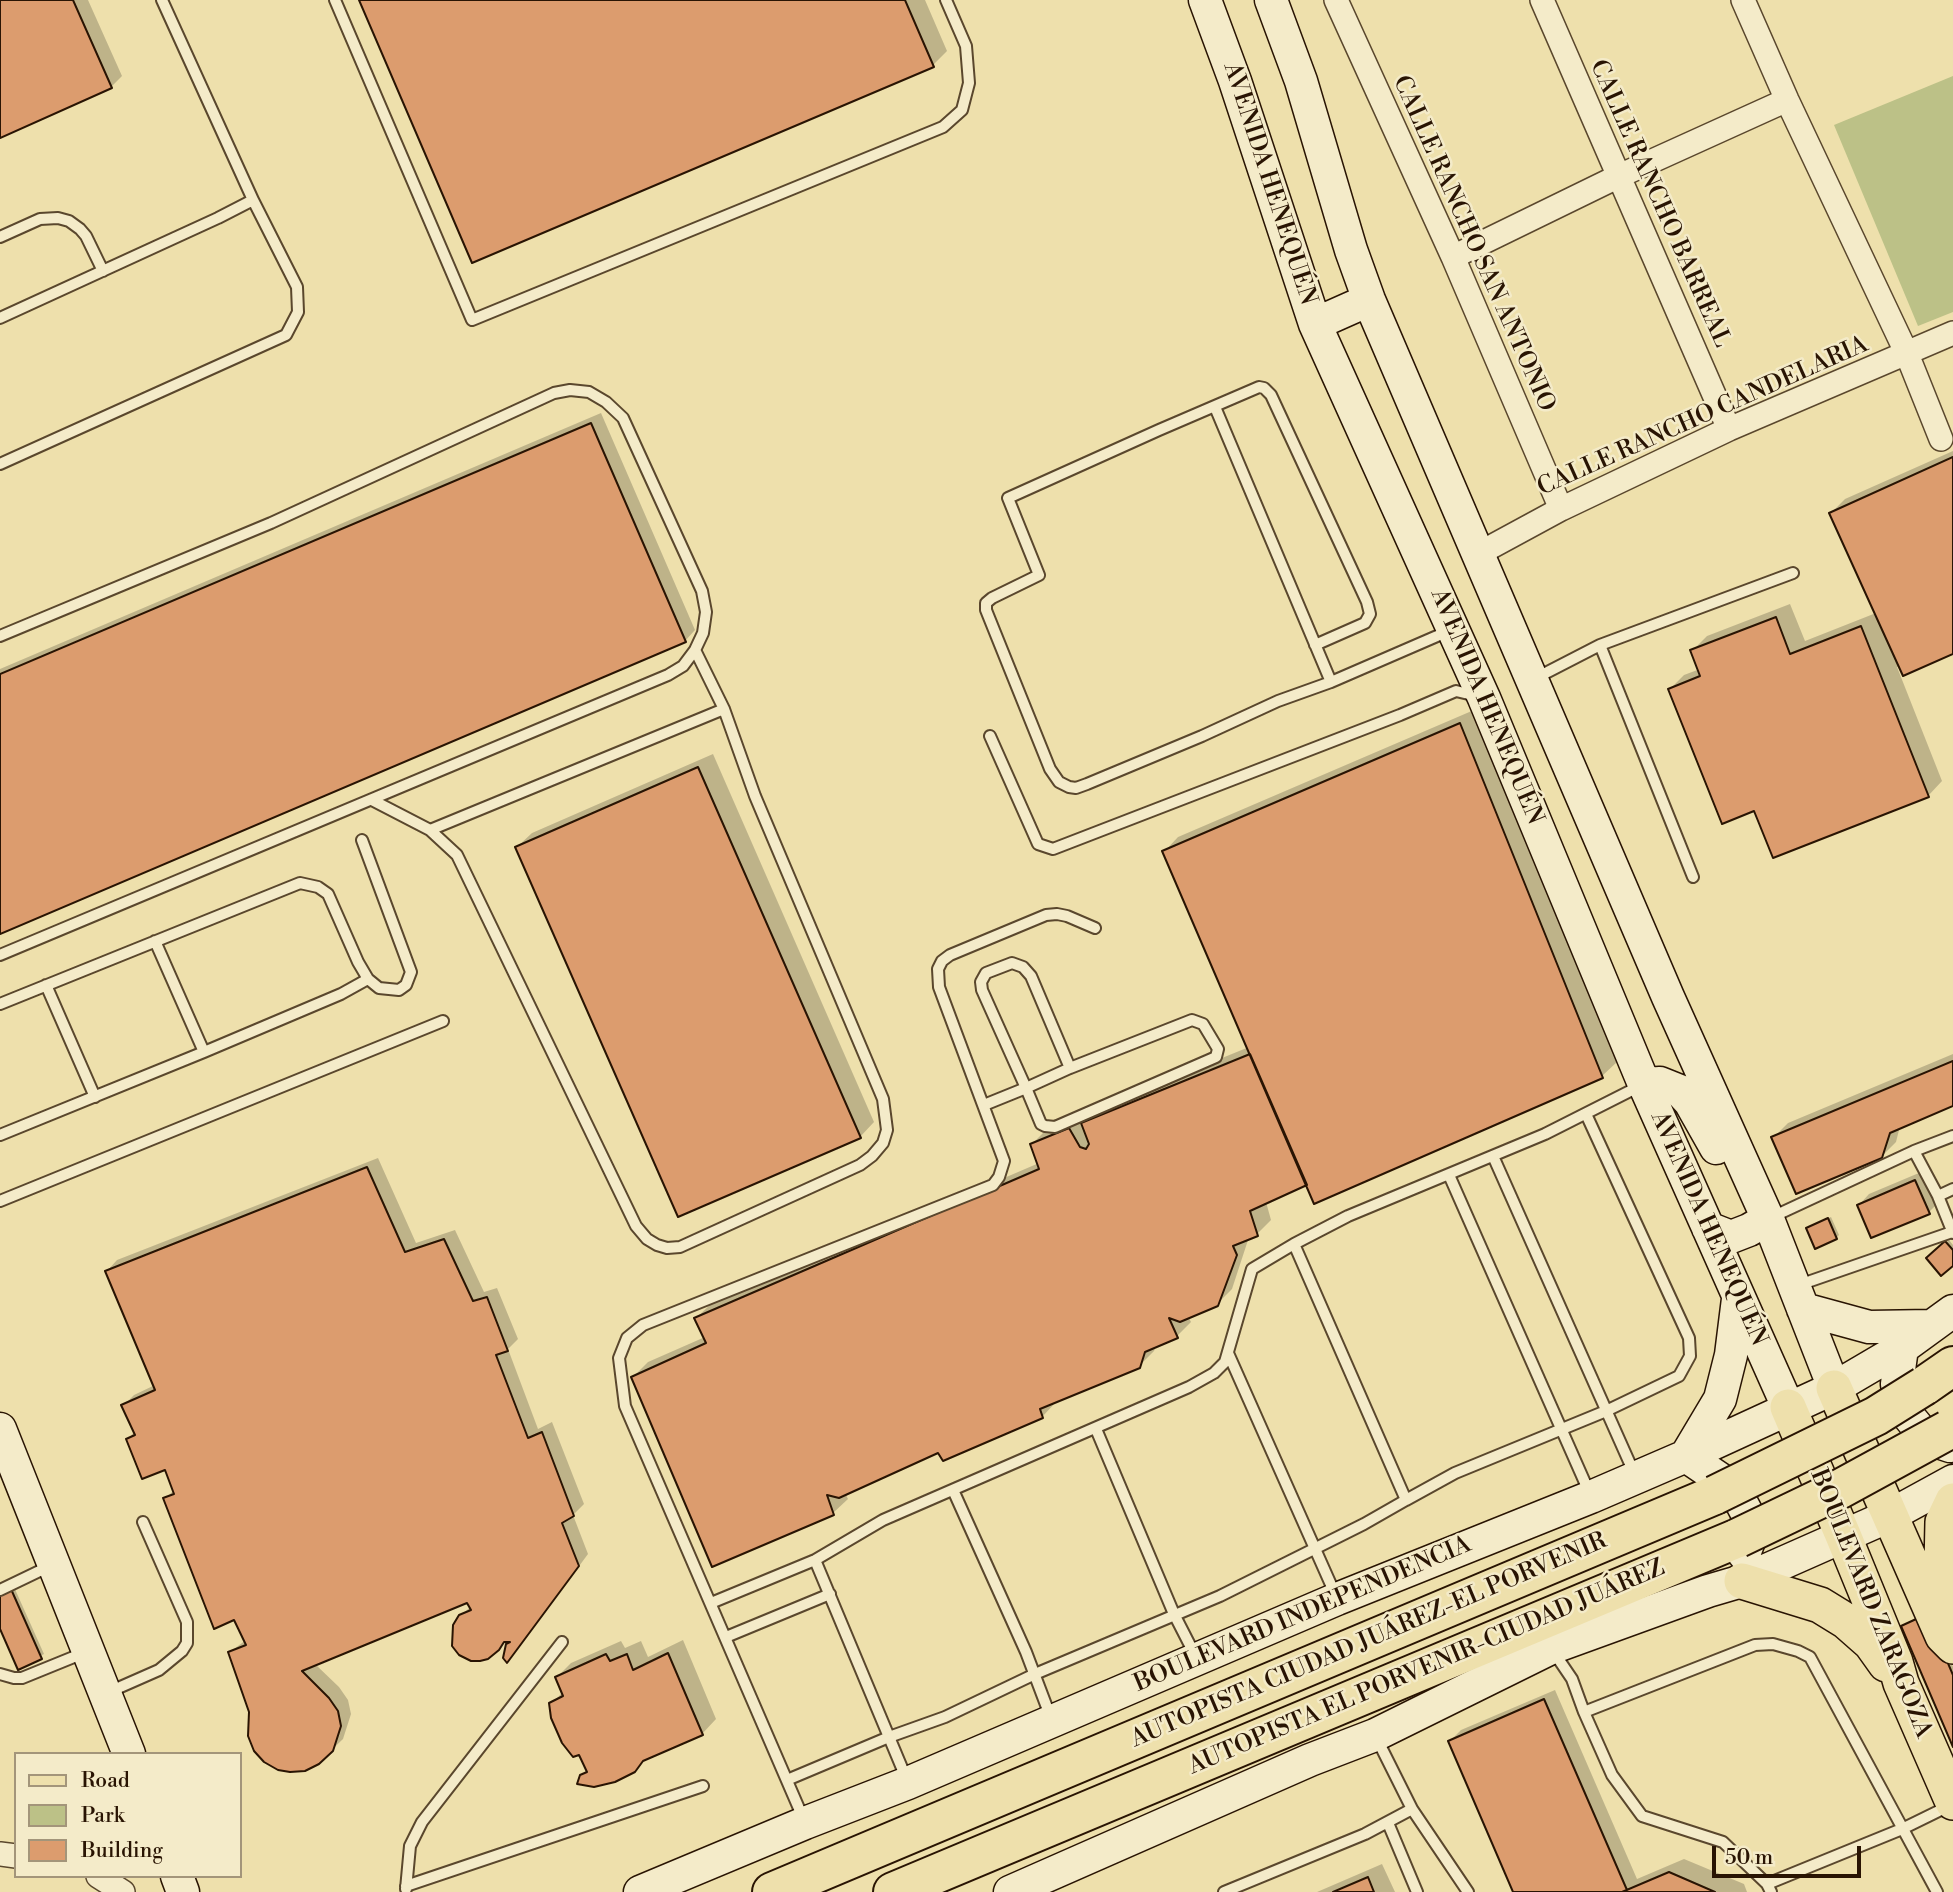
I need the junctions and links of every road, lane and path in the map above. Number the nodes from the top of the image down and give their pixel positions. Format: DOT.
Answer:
graph roads {
  1 [pos="162,0"];
  2 [pos="335,0"];
  3 [pos="946,0"];
  4 [pos="1205,0"];
  5 [pos="1271,0"];
  6 [pos="1336,0"];
  7 [pos="1542,0"];
  8 [pos="1743,0"];
  9 [pos="1787,100"];
  10 [pos="1618,177"];
  11 [pos="253,200"];
  12 [pos="0,237"];
  13 [pos="1453,257"];
  14 [pos="103,271"];
  15 [pos="1369,300"];
  16 [pos="0,318"];
  17 [pos="1315,324"];
  18 [pos="1953,333"];
  19 [pos="1907,354"];
  20 [pos="1214,407"];
  21 [pos="1729,429"];
  22 [pos="1941,439"];
  23 [pos="0,464"];
  24 [pos="1561,509"];
  25 [pos="1478,554"];
  26 [pos="1793,573"];
  27 [pos="1453,630"];
  28 [pos="0,636"];
  29 [pos="1315,645"];
  30 [pos="1600,645"];
  31 [pos="695,650"];
  32 [pos="1533,679"];
  33 [pos="1331,682"];
  34 [pos="1484,698"];
  35 [pos="724,709"];
  36 [pos="990,736"];
  37 [pos="372,800"];
  38 [pos="430,830"];
  39 [pos="362,840"];
  40 [pos="1693,877"];
  41 [pos="1095,928"];
  42 [pos="155,941"];
  43 [pos="0,955"];
  44 [pos="368,979"];
  45 [pos="46,985"];
  46 [pos="0,1004"];
  47 [pos="443,1021"];
  48 [pos="204,1052"];
  49 [pos="1070,1068"];
  50 [pos="1644,1084"];
  51 [pos="1026,1088"];
  52 [pos="95,1097"];
  53 [pos="984,1105"];
  54 [pos="1586,1114"];
  55 [pos="0,1135"];
  56 [pos="1953,1136"];
  57 [pos="1914,1151"];
  58 [pos="1493,1156"];
  59 [pos="1449,1175"];
  60 [pos="1751,1183"];
  61 [pos="1953,1189"];
  62 [pos="1938,1196"];
  63 [pos="0,1201"];
  64 [pos="1768,1219"];
  65 [pos="1708,1228"];
  66 [pos="1953,1232"];
  67 [pos="1294,1244"];
  68 [pos="1799,1297"];
  69 [pos="1738,1299"];
  70 [pos="1942,1319"];
  71 [pos="1902,1348"];
  72 [pos="1228,1353"];
  73 [pos="1953,1366"];
  74 [pos="1834,1388"];
  75 [pos="1788,1407"];
  76 [pos="1606,1411"];
  77 [pos="1953,1426"];
  78 [pos="1096,1429"];
  79 [pos="1563,1429"];
  80 [pos="1953,1446"];
  81 [pos="4,1449"];
  82 [pos="1686,1456"];
  83 [pos="1637,1477"];
  84 [pos="1953,1481"];
  85 [pos="953,1490"];
  86 [pos="1591,1497"];
  87 [pos="1406,1500"];
  88 [pos="1953,1502"];
  89 [pos="1889,1516"];
  90 [pos="143,1522"];
  91 [pos="1843,1535"];
  92 [pos="1314,1548"];
  93 [pos="816,1560"];
  94 [pos="54,1563"];
  95 [pos="1742,1581"];
  96 [pos="0,1590"];
  97 [pos="1708,1591"];
  98 [pos="830,1594"];
  99 [pos="1337,1599"];
  100 [pos="711,1603"];
  101 [pos="1174,1614"];
  102 [pos="726,1637"];
  103 [pos="562,1642"];
  104 [pos="1953,1645"];
  105 [pos="1551,1648"];
  106 [pos="88,1652"];
  107 [pos="1196,1658"];
  108 [pos="0,1674"];
  109 [pos="1035,1674"];
  110 [pos="1901,1683"];
  111 [pos="105,1693"];
  112 [pos="1584,1713"];
  113 [pos="1052,1721"];
  114 [pos="1375,1735"];
  115 [pos="889,1737"];
  116 [pos="128,1752"];
  117 [pos="787,1780"];
  118 [pos="908,1783"];
  119 [pos="703,1786"];
  120 [pos="1953,1803"];
  121 [pos="1412,1809"];
  122 [pos="805,1823"];
  123 [pos="1388,1824"];
  124 [pos="1902,1829"];
  125 [pos="101,1878"];
  126 [pos="1769,1888"];
  127 [pos="406,1889"];
  128 [pos="123,1892"];
  129 [pos="640,1892"];
  130 [pos="772,1892"];
  131 [pos="892,1892"];
  132 [pos="1010,1892"];
  133 [pos="1224,1892"];
  134 [pos="1417,1892"];
  135 [pos="1468,1892"];
  136 [pos="1937,1892"];
  1 -- 11 [label="lane"];
  2 -- 3 [label="lane"];
  4 -- 17 [label="main road, AVENIDA HENEQUÉN"];
  5 -- 15 [label="main road"];
  6 -- 13 [label="street, CALLE RANCHO SAN ANTONIO"];
  7 -- 10 [label="street, CALLE RANCHO BARREAL"];
  8 -- 9 [label="street"];
  9 -- 10 [label="street"];
  9 -- 19 [label="street"];
  10 -- 13 [label="street"];
  10 -- 21 [label="street, CALLE RANCHO BARREAL"];
  11 -- 14 [label="lane"];
  11 -- 23 [label="lane"];
  12 -- 14 [label="lane"];
  13 -- 24 [label="street, CALLE RANCHO SAN ANTONIO"];
  14 -- 16 [label="lane"];
  15 -- 17 [label="main road"];
  15 -- 25 [label="main road"];
  17 -- 27 [label="main road, AVENIDA HENEQUÉN"];
  18 -- 19 [label="street, CALLE RANCHO CANDELARIA"];
  19 -- 21 [label="street, CALLE RANCHO CANDELARIA"];
  19 -- 22 [label="street"];
  20 -- 29 [label="lane"];
  20 -- 29 [label="lane"];
  20 -- 33 [label="lane"];
  21 -- 24 [label="street, CALLE RANCHO CANDELARIA"];
  24 -- 25 [label="street, CALLE RANCHO CANDELARIA"];
  25 -- 32 [label="main road"];
  26 -- 30 [label="lane"];
  27 -- 33 [label="lane"];
  27 -- 34 [label="main road, AVENIDA HENEQUÉN"];
  28 -- 31 [label="lane"];
  29 -- 33 [label="lane"];
  30 -- 32 [label="lane"];
  30 -- 40 [label="lane"];
  31 -- 35 [label="lane"];
  31 -- 37 [label="lane"];
  32 -- 34 [label="main road"];
  32 -- 60 [label="main road"];
  34 -- 36 [label="lane"];
  34 -- 50 [label="main road, AVENIDA HENEQUÉN"];
  35 -- 38 [label="lane"];
  35 -- 38 [label="lane"];
  37 -- 38 [label="lane"];
  37 -- 43 [label="lane"];
  39 -- 44 [label="lane"];
  41 -- 53 [label="lane"];
  42 -- 44 [label="lane"];
  42 -- 45 [label="lane"];
  42 -- 48 [label="lane"];
  44 -- 48 [label="lane"];
  45 -- 46 [label="lane"];
  45 -- 52 [label="lane"];
  47 -- 63 [label="lane"];
  48 -- 52 [label="lane"];
  49 -- 51 [label="lane"];
  49 -- 51 [label="lane"];
  49 -- 51 [label="lane"];
  50 -- 54 [label="lane"];
  50 -- 60 [label="main road"];
  50 -- 65 [label="main road, AVENIDA HENEQUÉN"];
  51 -- 53 [label="lane"];
  52 -- 55 [label="lane"];
  53 -- 100 [label="lane"];
  54 -- 58 [label="lane"];
  54 -- 76 [label="lane"];
  56 -- 57 [label="lane"];
  57 -- 62 [label="lane"];
  57 -- 64 [label="lane"];
  58 -- 59 [label="lane"];
  58 -- 76 [label="lane"];
  59 -- 67 [label="lane"];
  59 -- 79 [label="lane"];
  60 -- 64 [label="main road"];
  61 -- 62 [label="lane"];
  62 -- 66 [label="lane"];
  64 -- 65 [label="main road"];
  64 -- 68 [label="main road"];
  65 -- 69 [label="main road, AVENIDA HENEQUÉN"];
  66 -- 68 [label="lane"];
  67 -- 72 [label="lane"];
  67 -- 87 [label="lane"];
  68 -- 70 [label="main road"];
  68 -- 74 [label="main road"];
  69 -- 75 [label="main road, AVENIDA HENEQUÉN"];
  69 -- 82 [label="main road"];
  70 -- 71 [label="main road, BOULEVARD INDEPENDENCIA"];
  71 -- 74 [label="main road, BOULEVARD INDEPENDENCIA"];
  71 -- 80 [label="main road"];
  72 -- 78 [label="lane"];
  72 -- 92 [label="lane"];
  73 -- 130 [label="highway, AUTOPISTA CIUDAD JUÁREZ-EL PORVENIR, bridge"];
  74 -- 75 [label="main road, BOULEVARD INDEPENDENCIA"];
  74 -- 89 [label="main road, BOULEVARD ZARAGOZA"];
  75 -- 82 [label="main road, BOULEVARD INDEPENDENCIA"];
  75 -- 91 [label="main road, BOULEVARD ZARAGOZA"];
  76 -- 79 [label="lane"];
  76 -- 83 [label="lane"];
  77 -- 131 [label="highway, AUTOPISTA EL PORVENIR-CIUDAD JUÁREZ, bridge"];
  78 -- 85 [label="lane"];
  78 -- 101 [label="lane"];
  79 -- 86 [label="lane"];
  79 -- 87 [label="lane"];
  81 -- 94 [label="main road"];
  82 -- 83 [label="main road, BOULEVARD INDEPENDENCIA"];
  82 -- 97 [label="main road"];
  83 -- 86 [label="main road, BOULEVARD INDEPENDENCIA"];
  84 -- 89 [label="main road"];
  85 -- 93 [label="lane"];
  85 -- 109 [label="lane"];
  86 -- 99 [label="main road, BOULEVARD INDEPENDENCIA"];
  87 -- 92 [label="lane"];
  88 -- 104 [label="main road"];
  89 -- 91 [label="main road"];
  89 -- 104 [label="main road, BOULEVARD ZARAGOZA"];
  90 -- 111 [label="lane"];
  91 -- 95 [label="main road"];
  91 -- 110 [label="main road, BOULEVARD ZARAGOZA"];
  92 -- 99 [label="lane"];
  92 -- 101 [label="lane"];
  93 -- 98 [label="lane"];
  93 -- 100 [label="lane"];
  94 -- 96 [label="lane"];
  94 -- 106 [label="main road"];
  95 -- 97 [label="main road"];
  95 -- 110 [label="main road"];
  97 -- 105 [label="main road"];
  98 -- 102 [label="lane"];
  98 -- 115 [label="lane"];
  99 -- 107 [label="main road, BOULEVARD INDEPENDENCIA"];
  100 -- 102 [label="lane"];
  101 -- 107 [label="lane"];
  101 -- 109 [label="lane"];
  102 -- 117 [label="lane"];
  103 -- 127 [label="lane"];
  105 -- 112 [label="lane"];
  105 -- 114 [label="main road"];
  106 -- 108 [label="lane"];
  106 -- 111 [label="main road"];
  107 -- 113 [label="main road, BOULEVARD INDEPENDENCIA"];
  109 -- 113 [label="lane"];
  109 -- 115 [label="lane"];
  110 -- 120 [label="main road, BOULEVARD ZARAGOZA"];
  111 -- 116 [label="main road"];
  112 -- 124 [label="lane"];
  112 -- 126 [label="lane"];
  113 -- 118 [label="main road, BOULEVARD INDEPENDENCIA"];
  114 -- 121 [label="lane"];
  114 -- 132 [label="main road"];
  115 -- 117 [label="lane"];
  115 -- 118 [label="lane"];
  117 -- 122 [label="lane"];
  118 -- 122 [label="main road, BOULEVARD INDEPENDENCIA"];
  119 -- 127 [label="lane"];
  120 -- 124 [label="lane"];
  121 -- 123 [label="lane"];
  121 -- 135 [label="lane"];
  122 -- 129 [label="main road, BOULEVARD INDEPENDENCIA"];
  123 -- 133 [label="lane"];
  123 -- 134 [label="lane"];
  124 -- 126 [label="lane"];
  124 -- 136 [label="lane"];
  125 -- 128 [label="street"];
}
